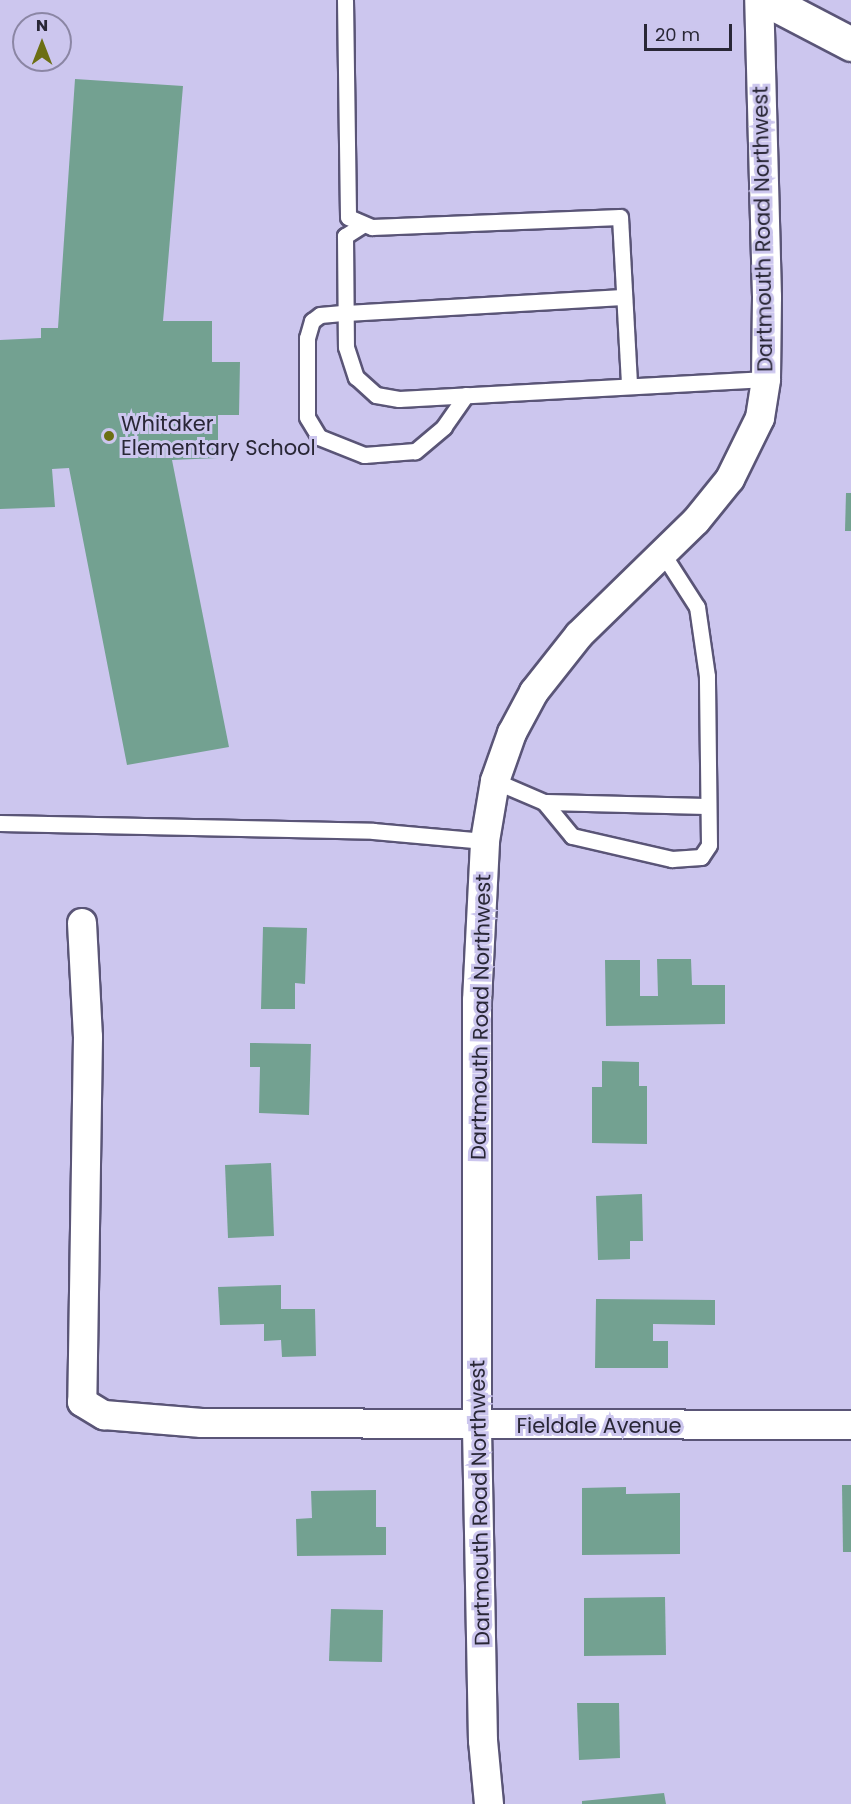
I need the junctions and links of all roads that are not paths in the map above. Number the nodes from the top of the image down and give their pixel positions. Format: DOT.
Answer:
graph roads {
  1 [pos="345,0"];
  2 [pos="759,0"];
  3 [pos="767,0"];
  4 [pos="851,44"];
  5 [pos="361,226"];
  6 [pos="624,297"];
  7 [pos="345,313"];
  8 [pos="766,379"];
  9 [pos="629,386"];
  10 [pos="466,395"];
  11 [pos="663,554"];
  12 [pos="495,781"];
  13 [pos="544,802"];
  14 [pos="708,806"];
  15 [pos="0,823"];
  16 [pos="485,841"];
  17 [pos="82,923"];
  18 [pos="851,1425"];
  19 [pos="477,1427"];
  20 [pos="489,1804"];
  1 -- 5 [label="lane"];
  2 -- 8 [label="street, Dartmouth Road Northwest"];
  3 -- 4 [label="street"];
  5 -- 6 [label="lane"];
  5 -- 7 [label="lane"];
  6 -- 7 [label="lane"];
  6 -- 9 [label="lane"];
  7 -- 10 [label="lane"];
  7 -- 10 [label="lane"];
  8 -- 9 [label="lane"];
  8 -- 11 [label="street, Dartmouth Road Northwest"];
  9 -- 10 [label="lane"];
  11 -- 12 [label="street, Dartmouth Road Northwest"];
  11 -- 14 [label="lane"];
  12 -- 13 [label="lane"];
  12 -- 16 [label="street, Dartmouth Road Northwest"];
  13 -- 14 [label="lane"];
  13 -- 14 [label="lane"];
  15 -- 16 [label="lane"];
  16 -- 19 [label="street, Dartmouth Road Northwest"];
  17 -- 19 [label="street, Fieldale Avenue"];
  18 -- 19 [label="street, Fieldale Avenue"];
  19 -- 20 [label="street, Dartmouth Road Northwest"];
}
